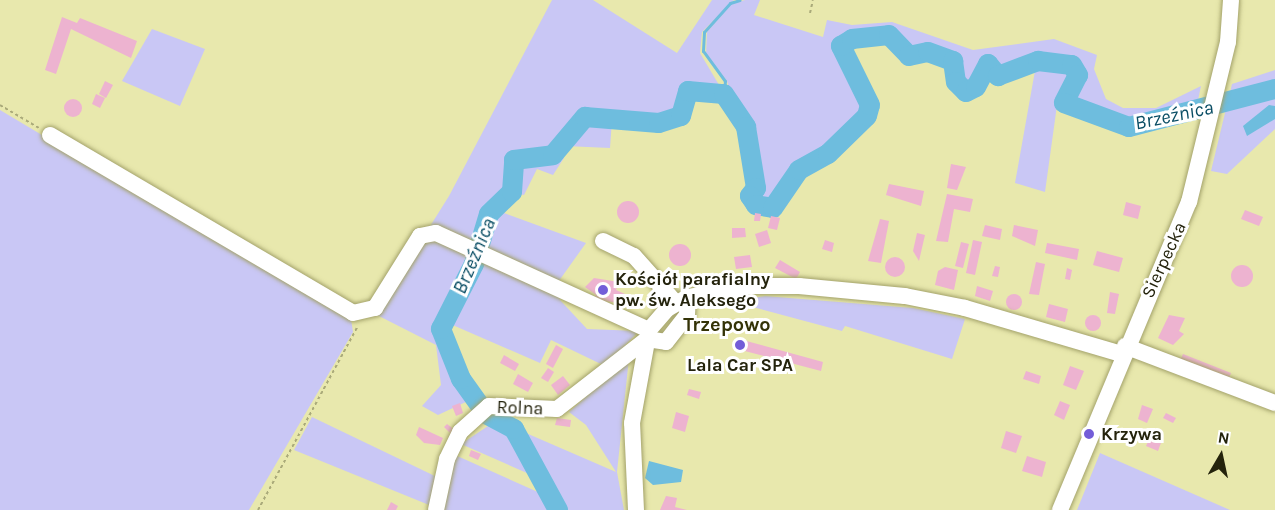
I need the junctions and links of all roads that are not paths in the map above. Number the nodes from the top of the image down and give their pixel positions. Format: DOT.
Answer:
graph roads {
  1 [pos="1232,0"];
  2 [pos="50,135"];
  3 [pos="603,242"];
  4 [pos="682,300"];
  5 [pos="648,335"];
  6 [pos="1123,350"];
  7 [pos="1275,403"];
  8 [pos="436,510"];
  9 [pos="636,510"];
  10 [pos="1060,510"];
  1 -- 6 [label="street, Sierpecka"];
  2 -- 5 [label="street"];
  3 -- 4 [label="street"];
  4 -- 5 [label="street"];
  4 -- 6 [label="street"];
  5 -- 8 [label="street, Rolna"];
  5 -- 9 [label="street"];
  6 -- 7 [label="street"];
  6 -- 10 [label="street, Sierpecka"];
}
